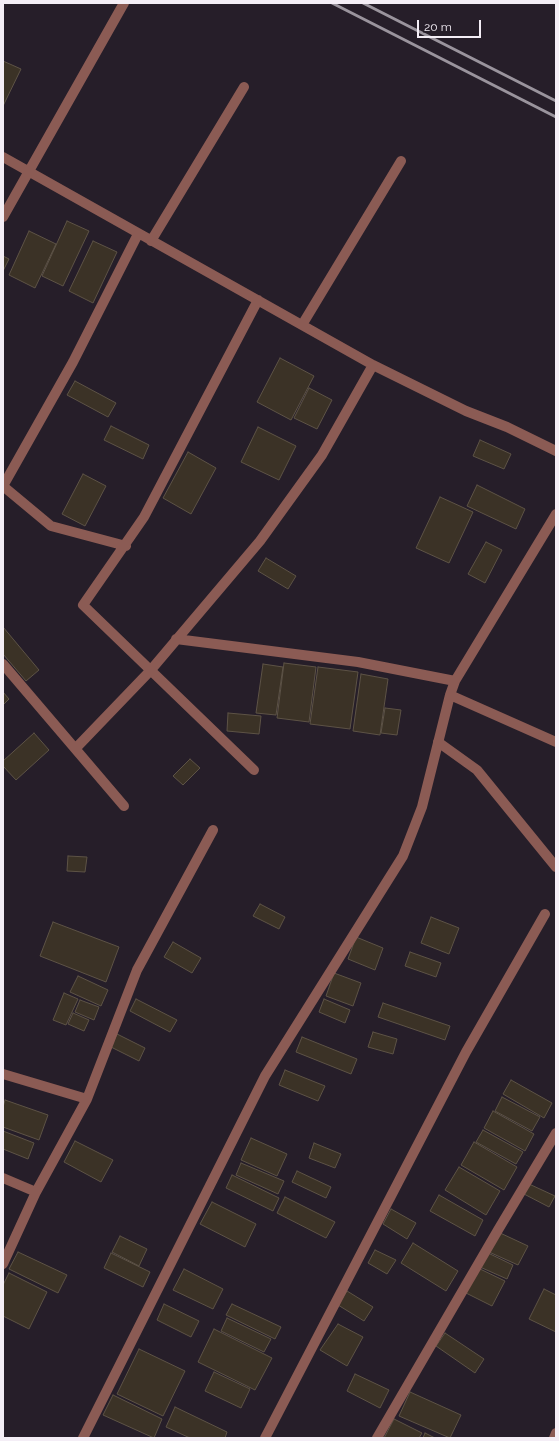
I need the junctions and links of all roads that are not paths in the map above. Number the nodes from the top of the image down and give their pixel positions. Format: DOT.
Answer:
graph roads {
  1 [pos="124,3"];
  2 [pos="244,87"];
  3 [pos="3,157"];
  4 [pos="401,161"];
  5 [pos="30,172"];
  6 [pos="3,218"];
  7 [pos="138,234"];
  8 [pos="151,242"];
  9 [pos="258,300"];
  10 [pos="302,325"];
  11 [pos="374,365"];
  12 [pos="556,450"];
  13 [pos="556,514"];
  14 [pos="126,546"];
  15 [pos="176,639"];
  16 [pos="3,664"];
  17 [pos="150,671"];
  18 [pos="455,681"];
  19 [pos="450,695"];
  20 [pos="438,742"];
  21 [pos="556,742"];
  22 [pos="76,748"];
  23 [pos="254,770"];
  24 [pos="124,806"];
  25 [pos="213,830"];
  26 [pos="556,867"];
  27 [pos="545,914"];
  28 [pos="3,1074"];
  29 [pos="87,1099"];
  30 [pos="556,1133"];
  31 [pos="3,1178"];
  32 [pos="36,1192"];
  33 [pos="3,1264"];
  34 [pos="556,1433"];
  35 [pos="84,1438"];
  36 [pos="265,1438"];
  37 [pos="378,1438"];
  38 [pos="554,1438"];
  1 -- 5 [label="street"];
  2 -- 8 [label="street"];
  3 -- 5 [label="street"];
  4 -- 10 [label="street"];
  5 -- 6 [label="street"];
  5 -- 7 [label="street"];
  7 -- 8 [label="street"];
  7 -- 14 [label="street"];
  8 -- 9 [label="street"];
  9 -- 10 [label="street"];
  9 -- 14 [label="street"];
  10 -- 11 [label="street"];
  11 -- 12 [label="street"];
  11 -- 15 [label="street"];
  13 -- 18 [label="street"];
  14 -- 17 [label="street"];
  15 -- 17 [label="street"];
  15 -- 18 [label="street"];
  16 -- 22 [label="street"];
  17 -- 22 [label="street"];
  17 -- 23 [label="street"];
  18 -- 19 [label="street"];
  19 -- 20 [label="street"];
  19 -- 21 [label="street"];
  20 -- 26 [label="street"];
  20 -- 35 [label="street"];
  22 -- 24 [label="street"];
  25 -- 29 [label="street"];
  27 -- 36 [label="street"];
  28 -- 29 [label="street"];
  29 -- 32 [label="street"];
  30 -- 37 [label="street"];
  31 -- 32 [label="street"];
  32 -- 33 [label="street"];
  34 -- 38 [label="street"];
}
